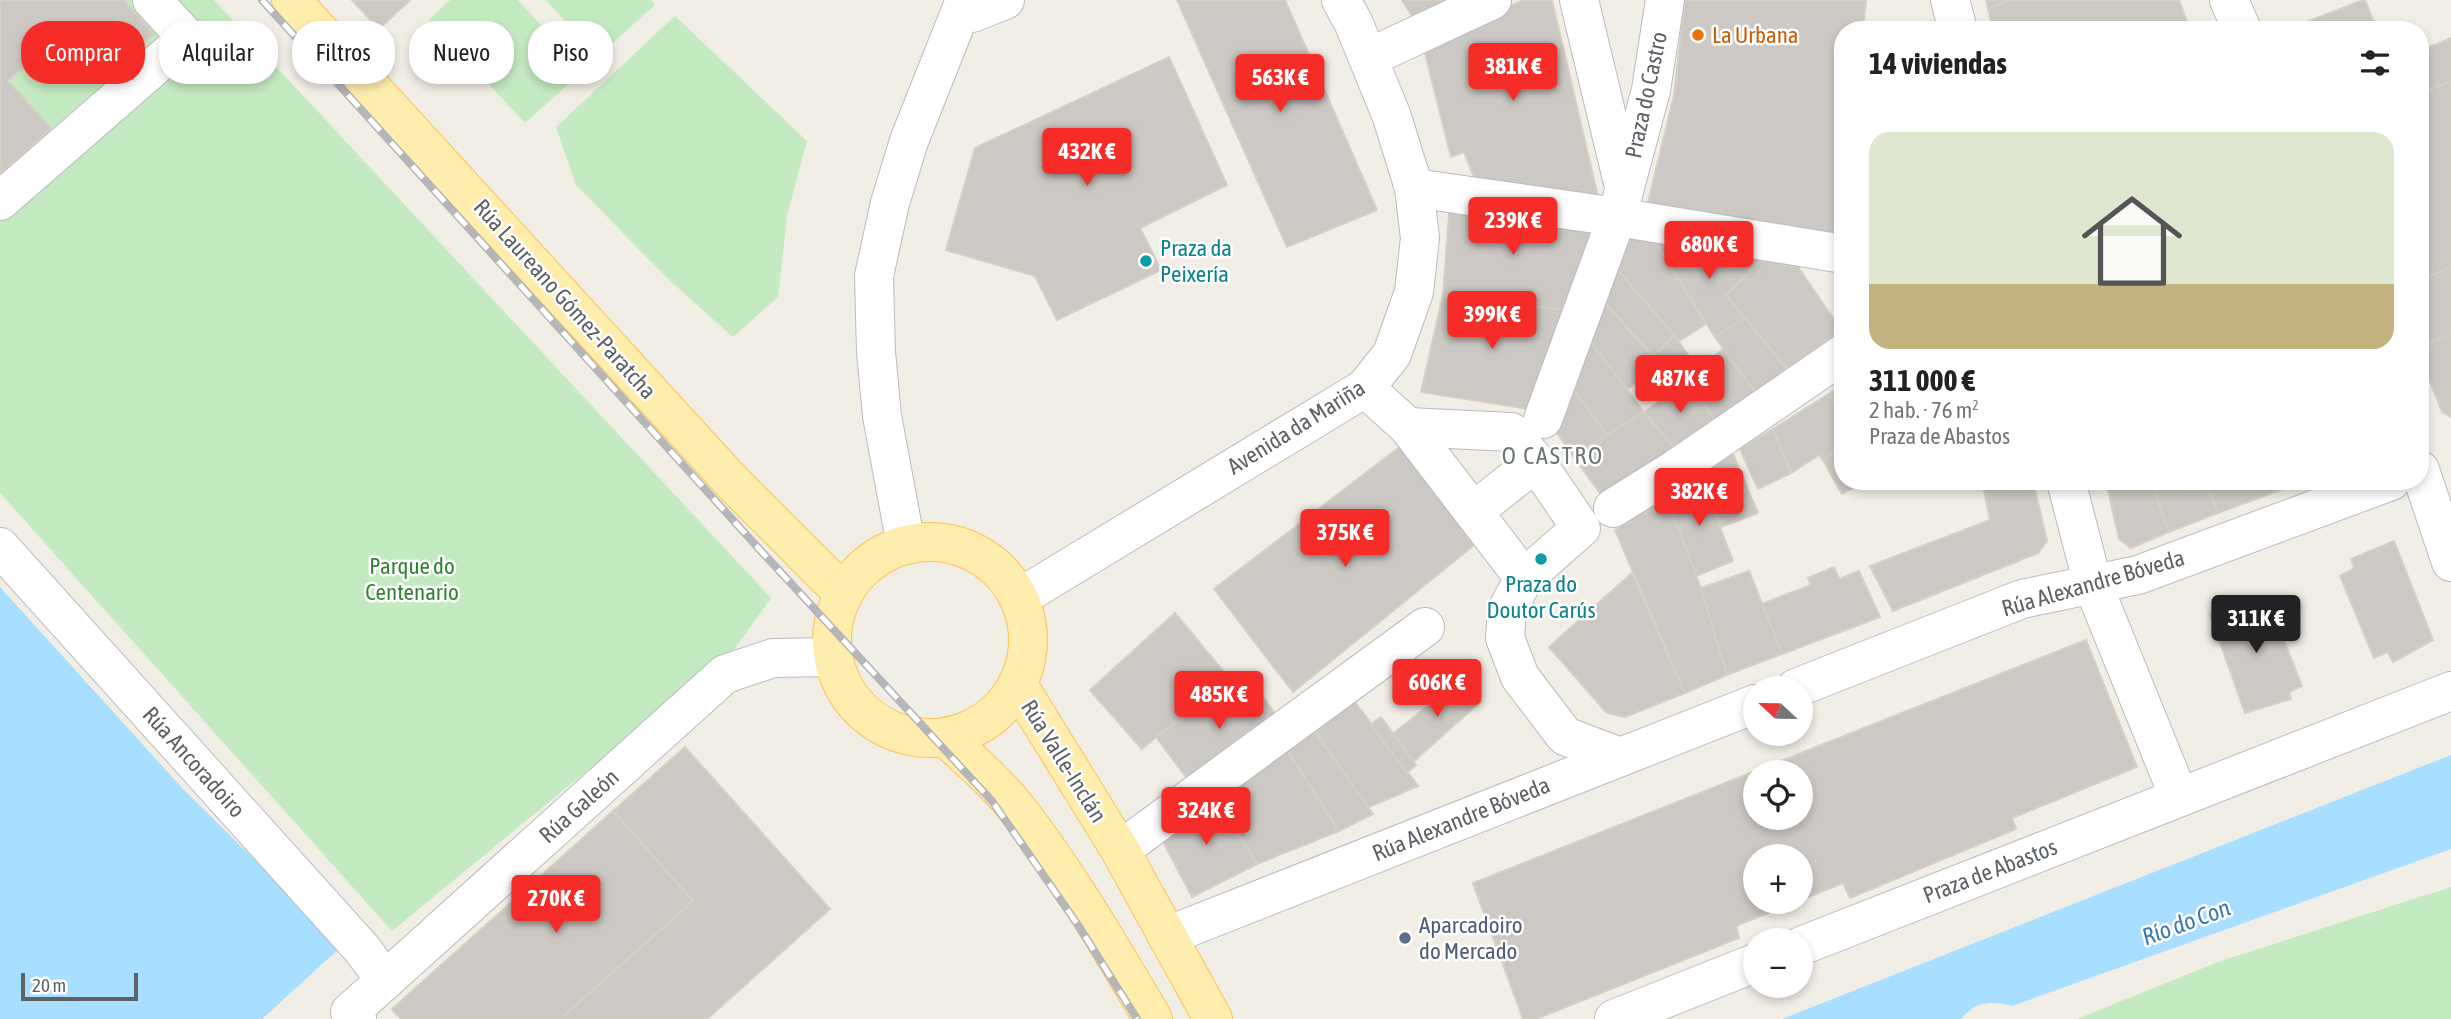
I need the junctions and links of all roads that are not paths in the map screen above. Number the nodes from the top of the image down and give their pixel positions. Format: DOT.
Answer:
graph roads {
  1 [pos="152,0"];
  2 [pos="291,0"];
  3 [pos="1341,0"];
  4 [pos="1492,0"];
  5 [pos="1579,0"];
  6 [pos="1665,0"];
  7 [pos="1950,0"];
  8 [pos="2230,0"];
  9 [pos="976,8"];
  10 [pos="1956,21"];
  11 [pos="2238,21"];
  12 [pos="1368,58"];
  13 [pos="1414,188"];
  14 [pos="0,201"];
  15 [pos="1621,203"];
  16 [pos="1834,252"];
  17 [pos="1834,360"];
  18 [pos="1365,388"];
  19 [pos="1543,419"];
  20 [pos="1408,427"];
  21 [pos="2451,458"];
  22 [pos="1536,462"];
  23 [pos="2429,467"];
  24 [pos="2069,490"];
  25 [pos="2367,490"];
  26 [pos="2427,490"];
  27 [pos="1613,509"];
  28 [pos="1474,511"];
  29 [pos="906,545"];
  30 [pos="0,547"];
  31 [pos="2451,562"];
  32 [pos="1524,578"];
  33 [pos="2093,585"];
  34 [pos="844,594"];
  35 [pos="1019,598"];
  36 [pos="1425,627"];
  37 [pos="833,657"];
  38 [pos="1813,681"];
  39 [pos="1018,685"];
  40 [pos="2451,691"];
  41 [pos="1743,709"];
  42 [pos="1566,736"];
  43 [pos="946,737"];
  44 [pos="1619,757"];
  45 [pos="1549,784"];
  46 [pos="2179,797"];
  47 [pos="1120,850"];
  48 [pos="1167,936"];
  49 [pos="1813,941"];
  50 [pos="1743,968"];
  51 [pos="385,979"];
  52 [pos="353,1015"];
  53 [pos="1153,1019"];
  54 [pos="1213,1019"];
  55 [pos="1614,1019"];
  1 -- 14 [label="street"];
  2 -- 34 [label="main road, Rúa Laureano Gómez-Paratcha"];
  3 -- 12 [label="street, Avenida da Mariña"];
  4 -- 12 [label="street"];
  5 -- 15 [label="street, Praza do Castro"];
  6 -- 15 [label="street, Praza do Castro"];
  7 -- 10 [label="street"];
  8 -- 11 [label="street"];
  9 -- 29 [label="street"];
  12 -- 13 [label="street, Avenida da Mariña"];
  13 -- 15 [label="street"];
  13 -- 18 [label="street, Avenida da Mariña"];
  15 -- 16 [label="street"];
  15 -- 19 [label="street"];
  17 -- 27 [label="street"];
  18 -- 20 [label="street"];
  18 -- 35 [label="street, Avenida da Mariña"];
  20 -- 22 [label="street"];
  20 -- 28 [label="street"];
  21 -- 23 [label="street"];
  22 -- 28 [label="street"];
  22 -- 32 [label="street"];
  24 -- 33 [label="street"];
  25 -- 33 [label="street, Rúa Alexandre Bóveda"];
  26 -- 31 [label="street"];
  28 -- 32 [label="street"];
  29 -- 34 [label="main road"];
  29 -- 35 [label="main road"];
  30 -- 51 [label="street, Rúa Ancoradoiro"];
  32 -- 42 [label="street"];
  33 -- 38 [label="street, Rúa Alexandre Bóveda"];
  33 -- 46 [label="street"];
  34 -- 37 [label="main road"];
  35 -- 39 [label="main road"];
  36 -- 47 [label="street"];
  37 -- 43 [label="main road"];
  37 -- 51 [label="street, Rúa Galeón"];
  39 -- 43 [label="main road"];
  39 -- 47 [label="main road, Rúa Valle-Inclán"];
  40 -- 46 [label="street, Praza de Abastos"];
  41 -- 44 [label="street, Rúa Alexandre Bóveda"];
  42 -- 44 [label="street"];
  42 -- 45 [label="street"];
  43 -- 53 [label="main road"];
  44 -- 45 [label="street, Rúa Alexandre Bóveda"];
  45 -- 48 [label="street, Rúa Alexandre Bóveda"];
  46 -- 49 [label="street, Praza de Abastos"];
  47 -- 48 [label="main road, Rúa Valle-Inclán"];
  48 -- 54 [label="main road, Rúa Valle-Inclán"];
  50 -- 55 [label="street"];
  51 -- 52 [label="street, Rúa Galeón"];
}
